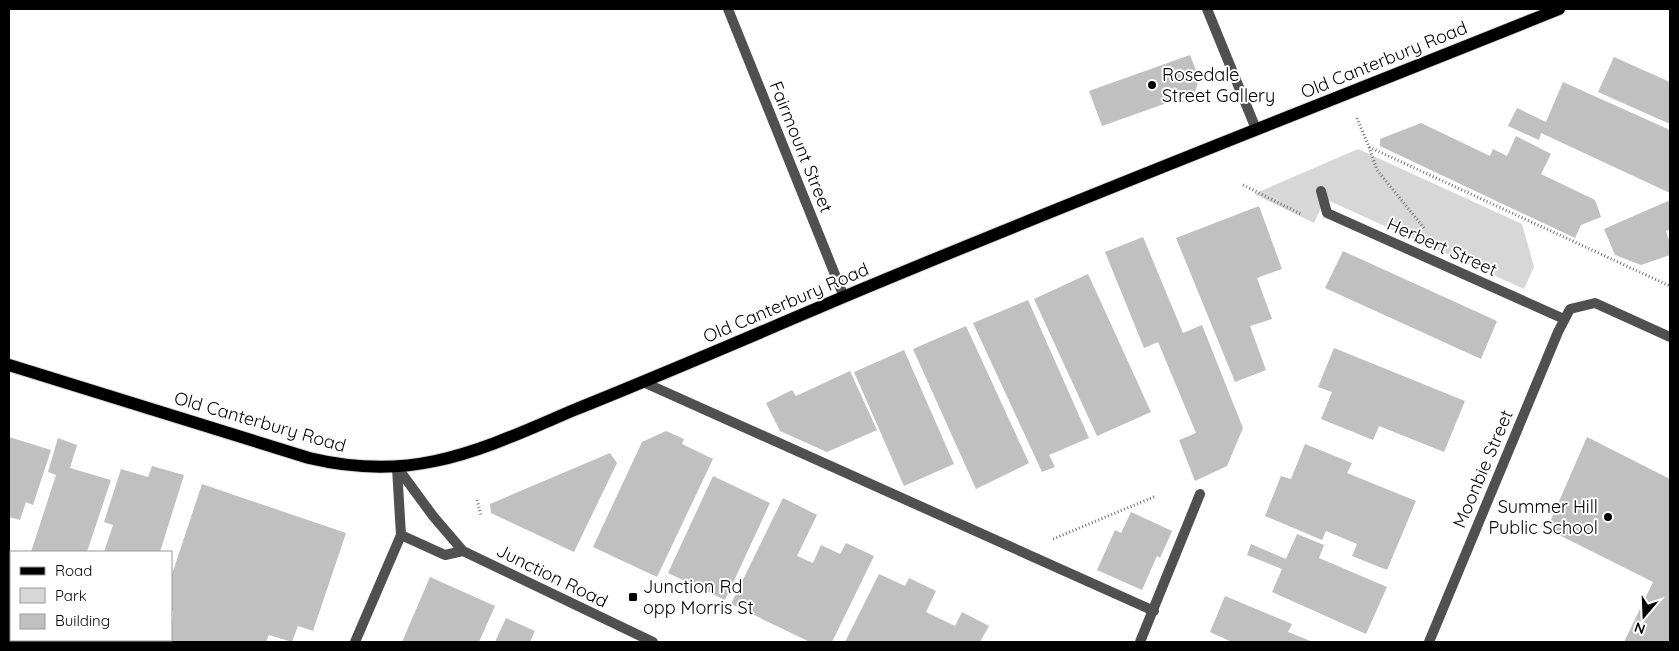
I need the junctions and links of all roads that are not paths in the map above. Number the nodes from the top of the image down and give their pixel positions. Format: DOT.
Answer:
graph roads {
  1 [pos="728,9"];
  2 [pos="1207,9"];
  3 [pos="1559,9"];
  4 [pos="1256,129"];
  5 [pos="1321,191"];
  6 [pos="844,297"];
  7 [pos="1564,319"];
  8 [pos="1670,337"];
  9 [pos="9,365"];
  10 [pos="643,382"];
  11 [pos="397,466"];
  12 [pos="1200,494"];
  13 [pos="401,534"];
  14 [pos="463,551"];
  15 [pos="1154,611"];
  16 [pos="355,642"];
  17 [pos="653,642"];
  18 [pos="1140,642"];
  19 [pos="1429,642"];
  1 -- 6 [label="street, Fairmount Street"];
  2 -- 4 [label="street"];
  3 -- 4 [label="main road, Old Canterbury Road"];
  4 -- 6 [label="main road, Old Canterbury Road"];
  5 -- 7 [label="street, Herbert Street"];
  6 -- 10 [label="main road, Old Canterbury Road"];
  7 -- 8 [label="street, Moonbie Street"];
  7 -- 19 [label="street, Moonbie Street"];
  9 -- 11 [label="main road, Old Canterbury Road"];
  10 -- 11 [label="main road, Old Canterbury Road"];
  10 -- 15 [label="street"];
  11 -- 13 [label="street"];
  11 -- 14 [label="street, Junction Road"];
  12 -- 15 [label="street"];
  13 -- 14 [label="street, Junction Road"];
  13 -- 16 [label="street"];
  14 -- 17 [label="street, Junction Road"];
  15 -- 18 [label="street"];
}
